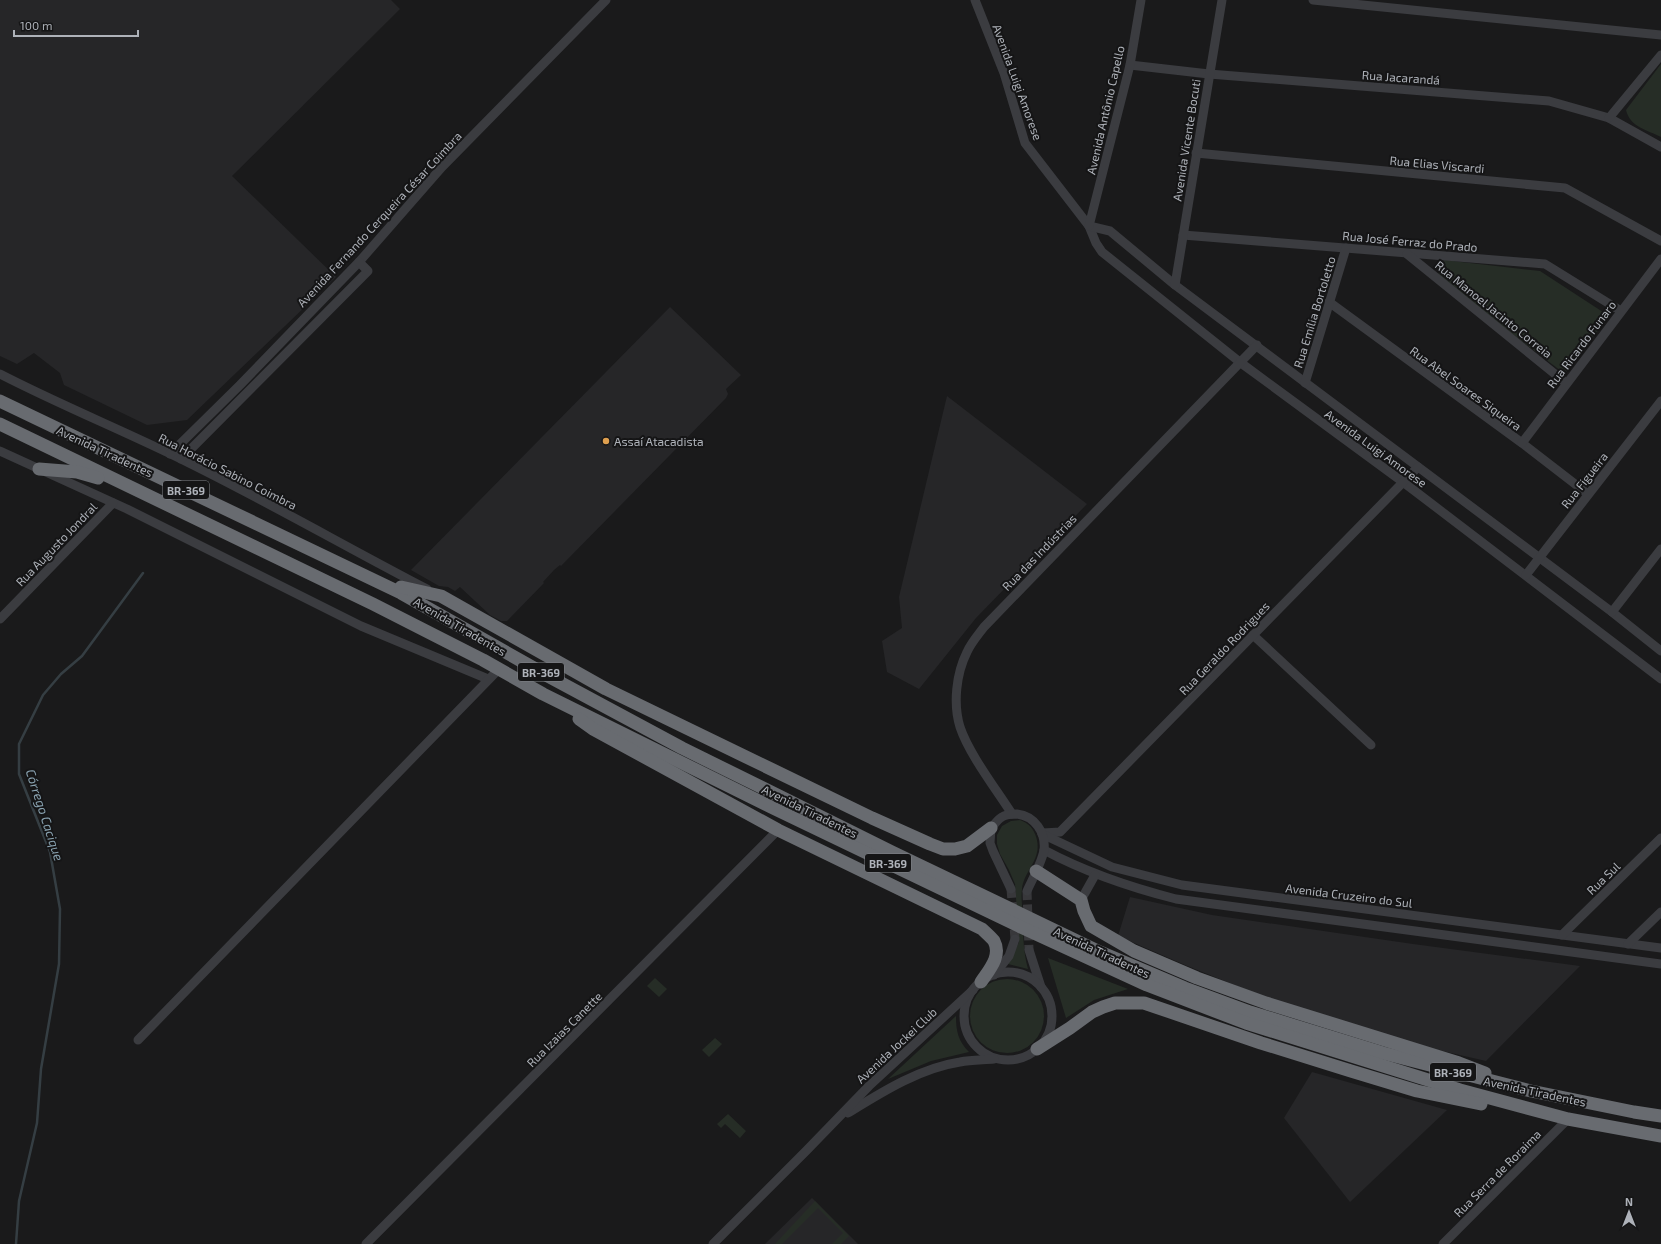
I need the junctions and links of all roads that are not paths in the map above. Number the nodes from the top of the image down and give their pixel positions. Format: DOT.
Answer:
graph roads {
  1 [pos="606,0"];
  2 [pos="1141,0"];
  3 [pos="1222,0"];
  4 [pos="1313,0"];
  5 [pos="976,1"];
  6 [pos="1661,35"];
  7 [pos="1661,55"];
  8 [pos="1130,65"];
  9 [pos="1209,74"];
  10 [pos="1609,118"];
  11 [pos="1661,147"];
  12 [pos="1196,153"];
  13 [pos="1089,226"];
  14 [pos="1183,235"];
  15 [pos="1661,242"];
  16 [pos="1346,248"];
  17 [pos="1407,254"];
  18 [pos="1438,256"];
  19 [pos="1661,259"];
  20 [pos="359,262"];
  21 [pos="1431,273"];
  22 [pos="1175,285"];
  23 [pos="1329,302"];
  24 [pos="1622,311"];
  25 [pos="1257,345"];
  26 [pos="1241,363"];
  27 [pos="0,374"];
  28 [pos="1305,383"];
  29 [pos="1566,383"];
  30 [pos="0,401"];
  31 [pos="1661,401"];
  32 [pos="0,424"];
  33 [pos="1522,443"];
  34 [pos="0,451"];
  35 [pos="170,454"];
  36 [pos="181,459"];
  37 [pos="1418,467"];
  38 [pos="39,469"];
  39 [pos="1403,482"];
  40 [pos="1588,494"];
  41 [pos="150,496"];
  42 [pos="113,503"];
  43 [pos="1661,548"];
  44 [pos="1539,557"];
  45 [pos="1526,575"];
  46 [pos="372,580"];
  47 [pos="441,596"];
  48 [pos="1612,612"];
  49 [pos="0,619"];
  50 [pos="1253,635"];
  51 [pos="1661,651"];
  52 [pos="499,669"];
  53 [pos="488,679"];
  54 [pos="1661,679"];
  55 [pos="606,689"];
  56 [pos="543,694"];
  57 [pos="1371,745"];
  58 [pos="682,748"];
  59 [pos="1012,814"];
  60 [pos="991,828"];
  61 [pos="778,830"];
  62 [pos="1042,834"];
  63 [pos="1661,838"];
  64 [pos="1044,850"];
  65 [pos="1036,871"];
  66 [pos="1095,875"];
  67 [pos="1194,887"];
  68 [pos="1011,889"];
  69 [pos="1027,891"];
  70 [pos="1081,900"];
  71 [pos="1184,900"];
  72 [pos="1661,912"];
  73 [pos="1562,935"];
  74 [pos="1015,939"];
  75 [pos="1628,944"];
  76 [pos="1661,948"];
  77 [pos="1029,950"];
  78 [pos="1661,964"];
  79 [pos="994,975"];
  80 [pos="977,986"];
  81 [pos="1042,989"];
  82 [pos="138,1040"];
  83 [pos="1037,1049"];
  84 [pos="995,1058"];
  85 [pos="1532,1092"];
  86 [pos="1661,1109"];
  87 [pos="1532,1110"];
  88 [pos="1634,1112"];
  89 [pos="1661,1116"];
  90 [pos="1568,1119"];
  91 [pos="837,1120"];
  92 [pos="1661,1136"];
  93 [pos="366,1244"];
  94 [pos="713,1244"];
  95 [pos="1443,1244"];
  1 -- 20 [label="street, Avenida Fernando Cerqueira César Coimbra"];
  2 -- 8 [label="street, Avenida Antônio Capello"];
  3 -- 9 [label="street, Avenida Vicente Bocuti"];
  4 -- 6 [label="street"];
  5 -- 13 [label="street, Avenida Luigi Amorese"];
  7 -- 10 [label="street"];
  8 -- 9 [label="street, Rua Jacarandá"];
  8 -- 13 [label="street, Avenida Antônio Capello"];
  9 -- 10 [label="street, Rua Jacarandá"];
  9 -- 12 [label="street, Avenida Vicente Bocuti"];
  10 -- 11 [label="street, Rua Jacarandá"];
  12 -- 14 [label="street, Avenida Vicente Bocuti"];
  12 -- 15 [label="street, Rua Elias Viscardi"];
  13 -- 22 [label="street, Avenida Luigi Amorese"];
  13 -- 26 [label="street, Avenida Luigi Amorese"];
  14 -- 16 [label="street, Rua José Ferraz do Prado"];
  14 -- 22 [label="street, Avenida Vicente Bocuti"];
  16 -- 17 [label="street, Rua José Ferraz do Prado"];
  16 -- 23 [label="street, Rua Emília Bortoletto"];
  17 -- 18 [label="street, Rua José Ferraz do Prado"];
  17 -- 21 [label="street, Rua Manoel Jacinto Correia"];
  18 -- 21 [label="street"];
  18 -- 24 [label="street, Rua José Ferraz do Prado"];
  19 -- 24 [label="street, Rua Ricardo Funaro"];
  20 -- 35 [label="street, Avenida Fernando Cerqueira César Coimbra"];
  20 -- 36 [label="street"];
  21 -- 29 [label="street, Rua Manoel Jacinto Correia"];
  22 -- 25 [label="street, Avenida Luigi Amorese"];
  23 -- 28 [label="street, Rua Emília Bortoletto"];
  23 -- 33 [label="street, Rua Abel Soares Siqueira"];
  24 -- 29 [label="street, Rua Ricardo Funaro"];
  25 -- 26 [label="street, Rua das Indústrias"];
  25 -- 28 [label="street, Avenida Luigi Amorese"];
  26 -- 39 [label="street, Avenida Luigi Amorese"];
  26 -- 59 [label="street, Rua das Indústrias"];
  27 -- 35 [label="street, Rua Horácio Sabino Coimbra"];
  28 -- 37 [label="street, Avenida Luigi Amorese"];
  29 -- 33 [label="street, Rua Ricardo Funaro"];
  30 -- 46 [label="highway, Avenida Tiradentes / BR-369"];
  31 -- 40 [label="street, Rua Figueira"];
  32 -- 41 [label="highway, Avenida Tiradentes / BR-369"];
  33 -- 40 [label="street, Rua Abel Soares Siqueira"];
  34 -- 38 [label="street"];
  35 -- 36 [label="street, Rua Horácio Sabino Coimbra"];
  36 -- 47 [label="street, Rua Horácio Sabino Coimbra"];
  37 -- 39 [label="street, Rua Geraldo Rodrigues"];
  37 -- 44 [label="street, Avenida Luigi Amorese"];
  38 -- 41 [label="highway"];
  38 -- 42 [label="street"];
  39 -- 45 [label="street, Avenida Luigi Amorese"];
  39 -- 50 [label="street, Rua Geraldo Rodrigues"];
  40 -- 44 [label="street, Rua Figueira"];
  41 -- 52 [label="highway, Avenida Tiradentes / BR-369"];
  42 -- 49 [label="street, Rua Augusto Jondral"];
  42 -- 53 [label="street"];
  43 -- 48 [label="street"];
  44 -- 45 [label="street, Rua Figueira"];
  44 -- 48 [label="street, Avenida Luigi Amorese"];
  45 -- 54 [label="street, Avenida Luigi Amorese"];
  46 -- 47 [label="highway"];
  46 -- 58 [label="highway, Avenida Tiradentes / BR-369"];
  47 -- 55 [label="highway"];
  48 -- 51 [label="street, Avenida Luigi Amorese"];
  50 -- 57 [label="street"];
  50 -- 62 [label="street, Rua Geraldo Rodrigues"];
  52 -- 53 [label="street"];
  52 -- 56 [label="highway, Avenida Tiradentes / BR-369"];
  53 -- 82 [label="street"];
  55 -- 58 [label="highway"];
  55 -- 60 [label="highway"];
  56 -- 61 [label="highway"];
  56 -- 87 [label="highway, Avenida Tiradentes / BR-369"];
  58 -- 85 [label="highway, Avenida Tiradentes / BR-369"];
  59 -- 60 [label="street"];
  59 -- 62 [label="street"];
  60 -- 68 [label="street"];
  61 -- 80 [label="highway"];
  61 -- 93 [label="street, Rua Izaias Canette"];
  62 -- 64 [label="street"];
  62 -- 67 [label="street, Avenida Cruzeiro do Sul"];
  63 -- 73 [label="street, Rua Sul"];
  64 -- 65 [label="street"];
  64 -- 66 [label="street"];
  65 -- 69 [label="street"];
  65 -- 70 [label="highway"];
  66 -- 70 [label="street"];
  66 -- 71 [label="street"];
  67 -- 71 [label="street"];
  67 -- 73 [label="street, Avenida Cruzeiro do Sul"];
  70 -- 85 [label="highway"];
  71 -- 78 [label="street"];
  72 -- 75 [label="street"];
  73 -- 75 [label="street, Avenida Cruzeiro do Sul"];
  74 -- 79 [label="street"];
  75 -- 76 [label="street, Avenida Cruzeiro do Sul"];
  77 -- 81 [label="street"];
  79 -- 80 [label="street"];
  79 -- 81 [label="street"];
  80 -- 84 [label="street"];
  80 -- 91 [label="street, Avenida Jockei Club"];
  81 -- 83 [label="street"];
  83 -- 84 [label="street"];
  83 -- 87 [label="highway"];
  84 -- 91 [label="street, Avenida Jockei Club"];
  85 -- 88 [label="highway, Avenida Tiradentes / BR-369"];
  86 -- 88 [label="highway"];
  87 -- 90 [label="highway, Avenida Tiradentes / BR-369"];
  88 -- 89 [label="highway, Avenida Tiradentes / BR-369"];
  90 -- 92 [label="highway, Avenida Tiradentes / BR-369"];
  90 -- 95 [label="street, Rua Serra de Roraima"];
  91 -- 94 [label="street, Avenida Jockei Club"];
}
